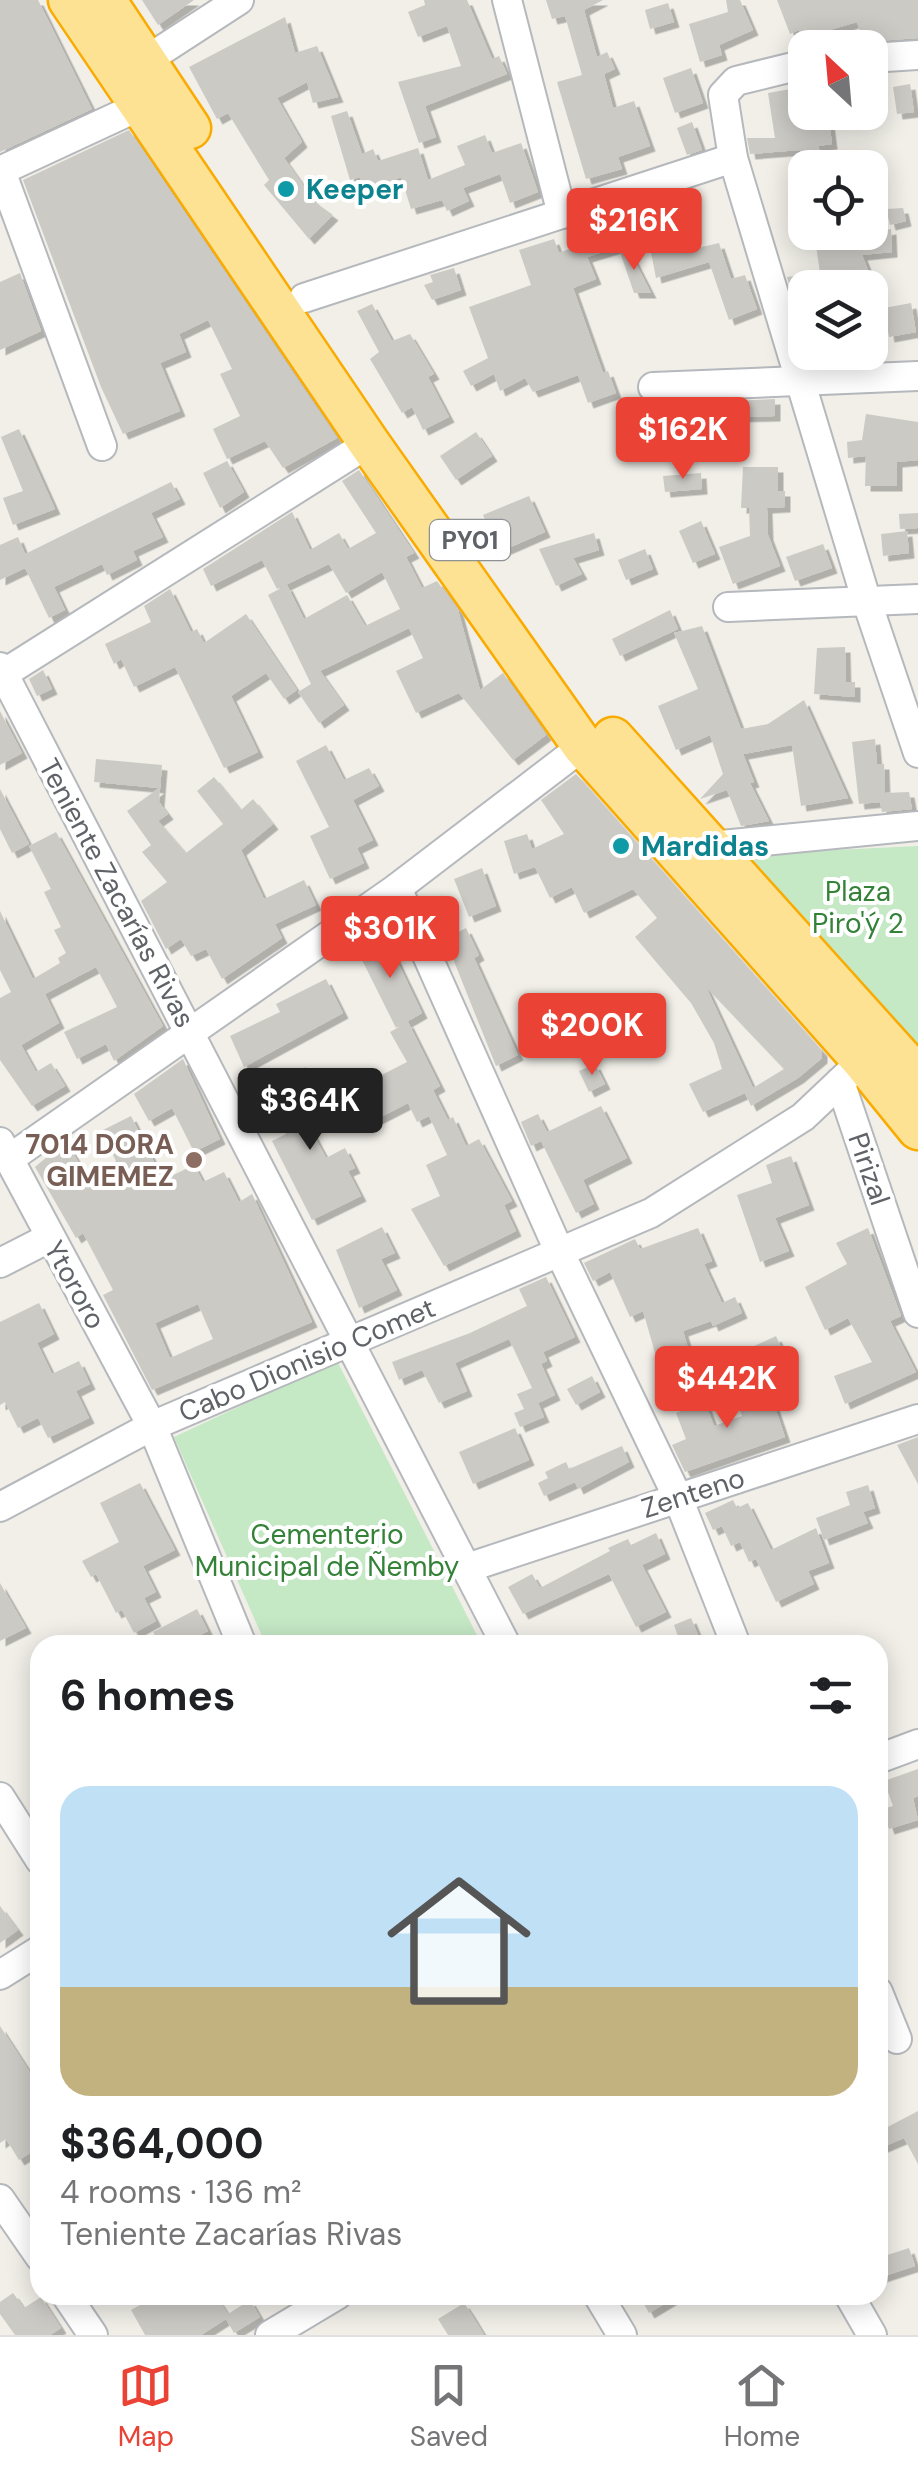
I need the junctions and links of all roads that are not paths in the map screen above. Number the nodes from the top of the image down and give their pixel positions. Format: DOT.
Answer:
graph roads {
  1 [pos="69,0"];
  2 [pos="106,0"];
  3 [pos="238,0"];
  4 [pos="507,0"];
  5 [pos="918,55"];
  6 [pos="888,57"];
  7 [pos="145,61"];
  8 [pos="788,68"];
  9 [pos="146,112"];
  10 [pos="732,158"];
  11 [pos="0,171"];
  12 [pos="562,214"];
  13 [pos="304,298"];
  14 [pos="918,376"];
  15 [pos="800,380"];
  16 [pos="653,387"];
  17 [pos="369,443"];
  18 [pos="102,446"];
  19 [pos="866,599"];
  20 [pos="918,599"];
  21 [pos="728,607"];
  22 [pos="1,672"];
  23 [pos="583,746"];
  24 [pos="918,754"];
  25 [pos="918,826"];
  26 [pos="711,846"];
  27 [pos="397,888"];
  28 [pos="191,1032"];
  29 [pos="856,1066"];
  30 [pos="918,1077"];
  31 [pos="918,1129"];
  32 [pos="5,1151"];
  33 [pos="49,1238"];
  34 [pos="559,1252"];
  35 [pos="0,1264"];
  36 [pos="918,1313"];
  37 [pos="349,1341"];
  38 [pos="918,1419"];
  39 [pos="152,1426"];
  40 [pos="678,1498"];
  41 [pos="0,1507"];
  42 [pos="467,1568"];
  43 [pos="238,1635"];
  44 [pos="501,1635"];
  45 [pos="732,1635"];
  46 [pos="918,1744"];
  47 [pos="888,1754"];
  48 [pos="0,1797"];
  49 [pos="30,1844"];
  50 [pos="30,1956"];
  51 [pos="0,1976"];
  52 [pos="888,2017"];
  53 [pos="897,2039"];
  54 [pos="0,2198"];
  55 [pos="12,2240"];
  56 [pos="73,2305"];
  57 [pos="318,2305"];
  58 [pos="604,2305"];
  59 [pos="855,2305"];
  60 [pos="94,2335"];
  61 [pos="270,2335"];
  62 [pos="622,2335"];
  63 [pos="872,2335"];
  1 -- 9 [label="highway, PY01"];
  2 -- 7 [label="highway, PY01"];
  3 -- 7 [label="street"];
  4 -- 12 [label="street"];
  5 -- 6 [label="street"];
  7 -- 13 [label="highway, PY01"];
  8 -- 10 [label="street"];
  9 -- 11 [label="street"];
  9 -- 17 [label="highway, PY01"];
  10 -- 12 [label="street"];
  10 -- 15 [label="street"];
  11 -- 18 [label="street"];
  12 -- 13 [label="street"];
  13 -- 26 [label="highway, PY01"];
  14 -- 15 [label="street"];
  15 -- 16 [label="street"];
  15 -- 19 [label="street"];
  17 -- 22 [label="street"];
  17 -- 23 [label="highway, PY01"];
  19 -- 20 [label="street"];
  19 -- 21 [label="street"];
  19 -- 24 [label="street"];
  22 -- 28 [label="street, Teniente Zacarías Rivas"];
  23 -- 27 [label="street"];
  23 -- 29 [label="highway, PY01"];
  25 -- 26 [label="street"];
  26 -- 29 [label="highway, PY01"];
  27 -- 28 [label="street"];
  27 -- 34 [label="street"];
  28 -- 32 [label="street"];
  28 -- 37 [label="street, Teniente Zacarías Rivas"];
  29 -- 30 [label="highway, PY01"];
  29 -- 31 [label="highway, PY01"];
  29 -- 34 [label="street, Cabo Dionisio Comet"];
  29 -- 36 [label="street, Pirizal"];
  32 -- 33 [label="street, Ytororo"];
  33 -- 35 [label="street"];
  33 -- 39 [label="street, Ytororo"];
  34 -- 37 [label="street, Cabo Dionisio Comet"];
  34 -- 40 [label="street"];
  37 -- 39 [label="street, Cabo Dionisio Comet"];
  37 -- 42 [label="street, Teniente Zacarías Rivas"];
  38 -- 40 [label="street, Zenteno"];
  39 -- 41 [label="street, Cabo Dionisio Comet"];
  39 -- 43 [label="street, Ytororo"];
  40 -- 42 [label="street, Zenteno"];
  40 -- 45 [label="street"];
  42 -- 44 [label="street, Teniente Zacarías Rivas"];
  46 -- 47 [label="street"];
  48 -- 49 [label="street"];
  50 -- 51 [label="street"];
  52 -- 53 [label="street"];
  54 -- 55 [label="street"];
  56 -- 60 [label="street"];
  57 -- 61 [label="street"];
  58 -- 62 [label="street"];
  59 -- 63 [label="street"];
}
